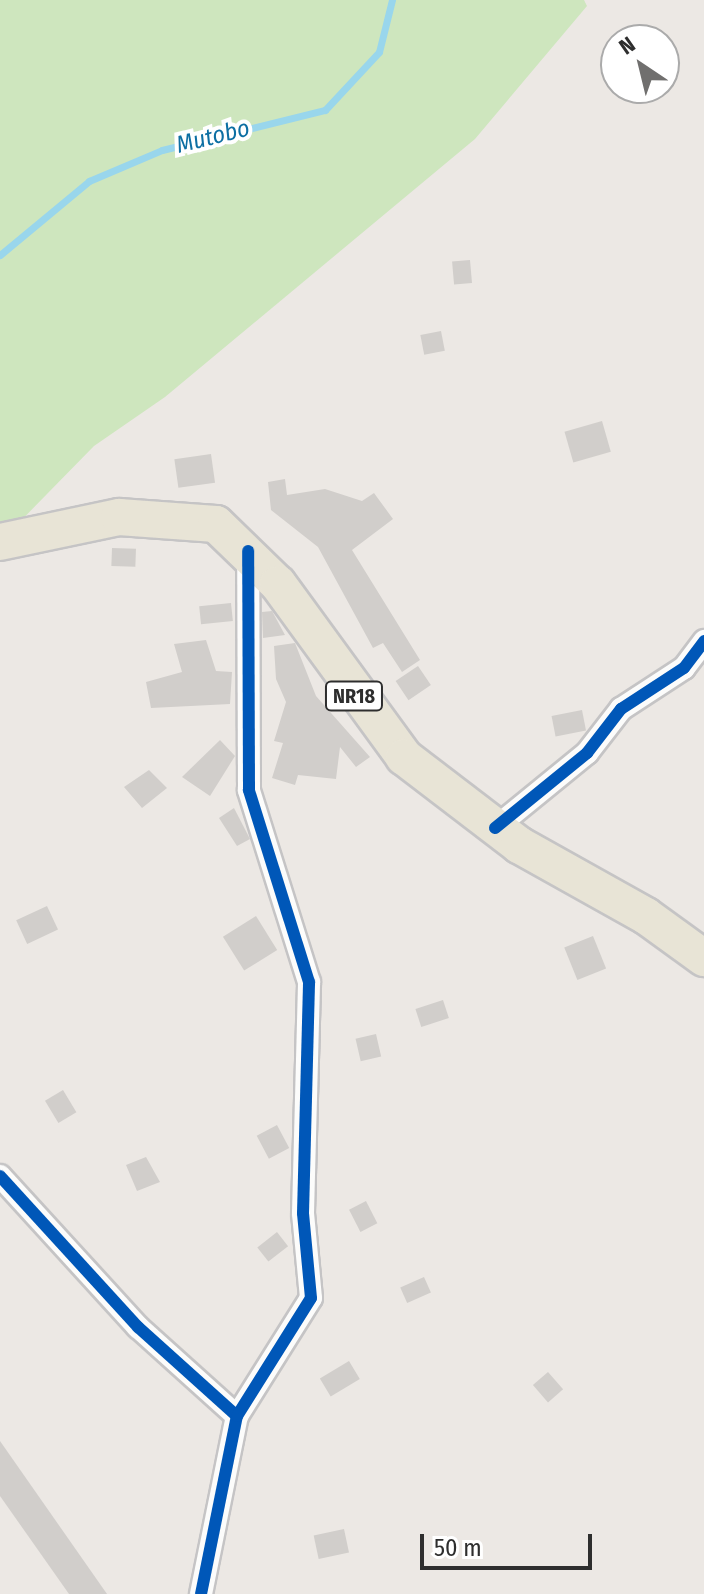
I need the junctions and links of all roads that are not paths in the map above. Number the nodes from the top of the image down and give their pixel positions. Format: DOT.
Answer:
graph roads {
  1 [pos="0,542"];
  2 [pos="248,551"];
  3 [pos="704,641"];
  4 [pos="495,828"];
  5 [pos="704,958"];
  6 [pos="0,1176"];
  7 [pos="237,1416"];
  8 [pos="201,1594"];
  1 -- 2 [label="main road, NR18"];
  2 -- 4 [label="main road, NR18"];
  2 -- 7 [label="street"];
  3 -- 4 [label="street"];
  4 -- 5 [label="main road, NR18"];
  6 -- 7 [label="street"];
  7 -- 8 [label="street"];
}
